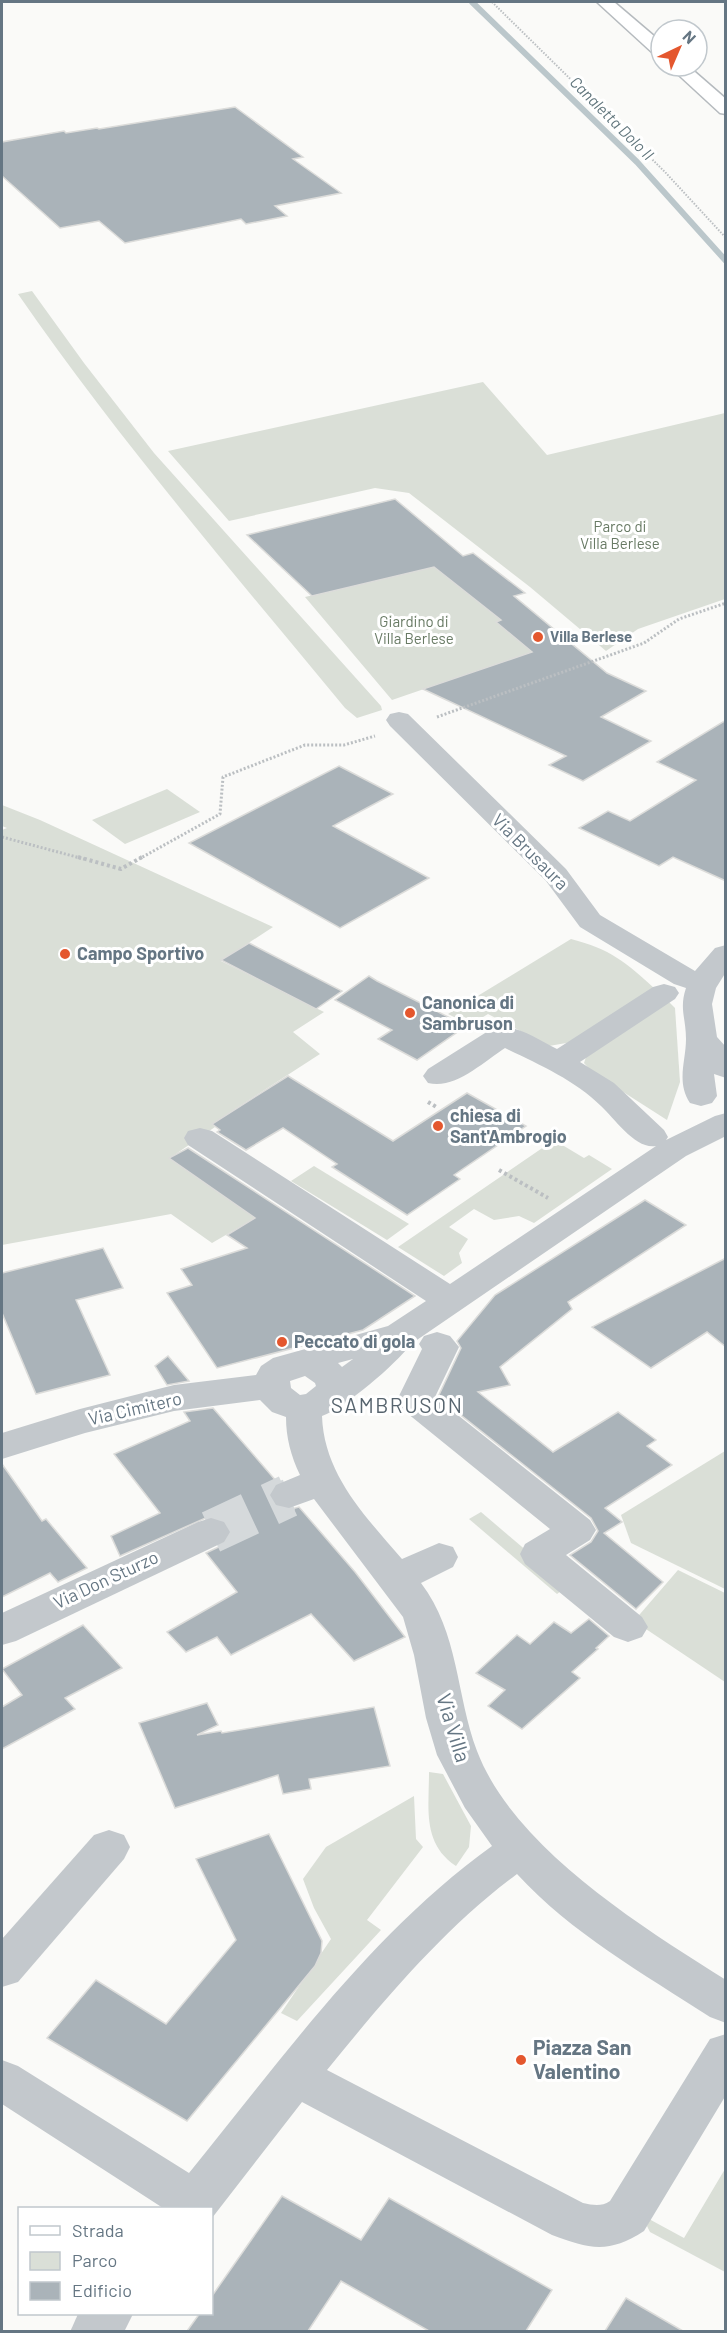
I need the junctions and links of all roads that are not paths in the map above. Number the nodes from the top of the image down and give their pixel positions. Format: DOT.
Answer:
graph roads {
  1 [pos="605,2"];
  2 [pos="649,40"];
  3 [pos="691,78"];
  4 [pos="726,109"];
  5 [pos="403,723"];
  6 [pos="726,954"];
  7 [pos="704,982"];
  8 [pos="663,993"];
  9 [pos="702,1038"];
  10 [pos="562,1060"];
  11 [pos="726,1069"];
  12 [pos="439,1076"];
  13 [pos="715,1107"];
  14 [pos="200,1138"];
  15 [pos="663,1143"];
  16 [pos="451,1301"];
  17 [pos="398,1336"];
  18 [pos="437,1344"];
  19 [pos="298,1363"];
  20 [pos="271,1386"];
  21 [pos="317,1400"];
  22 [pos="2,1446"];
  23 [pos="211,1532"];
  24 [pos="439,1557"];
  25 [pos="396,1579"];
  26 [pos="628,1627"];
  27 [pos="2,1630"];
  28 [pos="109,1847"];
  29 [pos="518,1850"];
  30 [pos="2,1969"];
  31 [pos="726,2004"];
  32 [pos="726,2053"];
  33 [pos="295,2076"];
  34 [pos="2,2080"];
  35 [pos="192,2206"];
  36 [pos="106,2315"];
  37 [pos="94,2331"];
  1 -- 2 [label="main road"];
  3 -- 4 [label="main road"];
  5 -- 7 [label="street, Via Brusaura"];
  6 -- 7 [label="street"];
  7 -- 9 [label="street"];
  8 -- 10 [label="street"];
  9 -- 11 [label="street"];
  9 -- 13 [label="street"];
  10 -- 12 [label="street"];
  10 -- 15 [label="street"];
  13 -- 15 [label="street"];
  14 -- 16 [label="street"];
  15 -- 16 [label="street"];
  16 -- 17 [label="street"];
  17 -- 19 [label="street"];
  17 -- 21 [label="street"];
  18 -- 26 [label="street"];
  19 -- 20 [label="street"];
  19 -- 21 [label="street"];
  20 -- 21 [label="street"];
  20 -- 22 [label="street, Via Cimitero"];
  21 -- 25 [label="street, Via Villa"];
  23 -- 27 [label="street, Via Don Sturzo"];
  24 -- 25 [label="street"];
  25 -- 29 [label="street, Via Villa"];
  28 -- 30 [label="street"];
  29 -- 31 [label="street, Via Villa"];
  29 -- 33 [label="street"];
  32 -- 33 [label="street"];
  33 -- 35 [label="street"];
  34 -- 35 [label="street"];
  36 -- 37 [label="street"];
}
